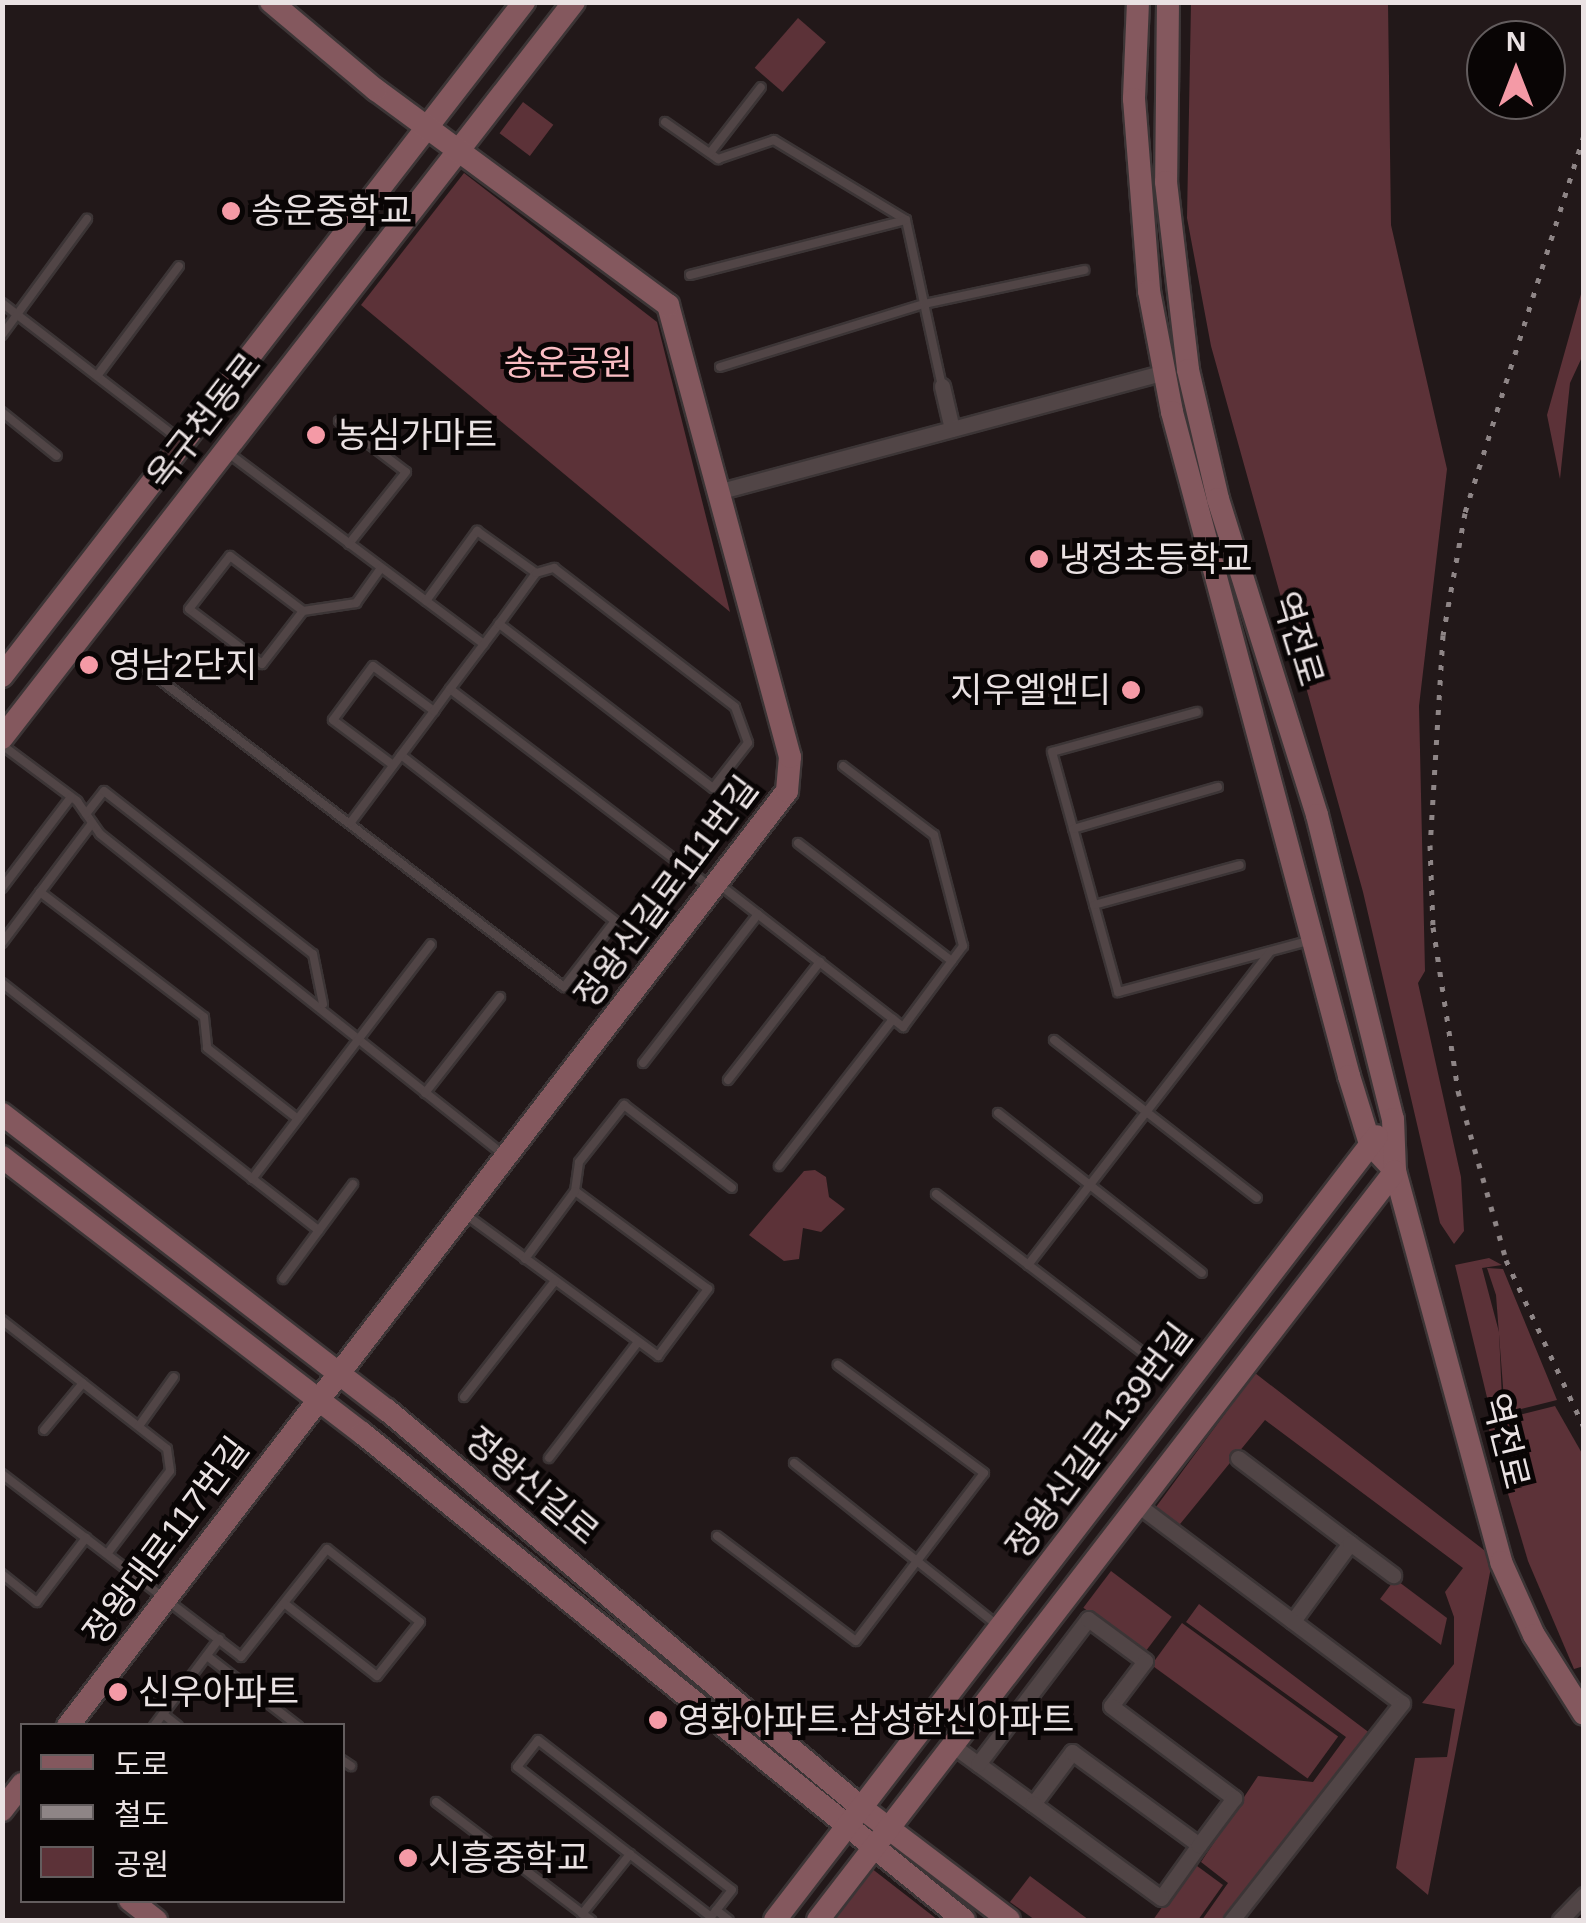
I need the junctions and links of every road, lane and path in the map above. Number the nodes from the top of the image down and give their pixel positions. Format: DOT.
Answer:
graph roads {
  1 [pos="271,2"];
  2 [pos="524,2"];
  3 [pos="574,2"];
  4 [pos="1138,2"];
  5 [pos="1168,2"];
  6 [pos="761,87"];
  7 [pos="665,122"];
  8 [pos="430,125"];
  9 [pos="460,148"];
  10 [pos="710,152"];
  11 [pos="88,219"];
  12 [pos="906,220"];
  13 [pos="179,266"];
  14 [pos="1084,270"];
  15 [pos="690,275"];
  16 [pos="2,303"];
  17 [pos="924,304"];
  18 [pos="18,315"];
  19 [pos="2,335"];
  20 [pos="720,367"];
  21 [pos="1164,372"];
  22 [pos="97,376"];
  23 [pos="942,386"];
  24 [pos="2,412"];
  25 [pos="339,421"];
  26 [pos="952,429"];
  27 [pos="183,442"];
  28 [pos="225,451"];
  29 [pos="57,456"];
  30 [pos="717,492"];
  31 [pos="349,544"];
  32 [pos="381,568"];
  33 [pos="536,573"];
  34 [pos="426,601"];
  35 [pos="302,611"];
  36 [pos="498,624"];
  37 [pos="484,644"];
  38 [pos="130,657"];
  39 [pos="2,676"];
  40 [pos="450,689"];
  41 [pos="434,711"];
  42 [pos="1197,712"];
  43 [pos="2,742"];
  44 [pos="401,755"];
  45 [pos="394,765"];
  46 [pos="842,766"];
  47 [pos="1218,787"];
  48 [pos="70,797"];
  49 [pos="86,814"];
  50 [pos="352,822"];
  51 [pos="92,824"];
  52 [pos="1073,828"];
  53 [pos="798,843"];
  54 [pos="1240,865"];
  55 [pos="2,888"];
  56 [pos="718,888"];
  57 [pos="40,892"];
  58 [pos="1094,905"];
  59 [pos="758,914"];
  60 [pos="1314,939"];
  61 [pos="2,943"];
  62 [pos="431,944"];
  63 [pos="1271,950"];
  64 [pos="952,961"];
  65 [pos="820,962"];
  66 [pos="2,982"];
  67 [pos="500,996"];
  68 [pos="323,1005"];
  69 [pos="893,1019"];
  70 [pos="1054,1040"];
  71 [pos="357,1041"];
  72 [pos="643,1063"];
  73 [pos="728,1080"];
  74 [pos="425,1094"];
  75 [pos="1146,1112"];
  76 [pos="998,1113"];
  77 [pos="2,1114"];
  78 [pos="1393,1118"];
  79 [pos="298,1119"];
  80 [pos="1370,1144"];
  81 [pos="2,1157"];
  82 [pos="508,1158"];
  83 [pos="779,1166"];
  84 [pos="1395,1172"];
  85 [pos="252,1178"];
  86 [pos="353,1184"];
  87 [pos="1090,1185"];
  88 [pos="732,1188"];
  89 [pos="575,1192"];
  90 [pos="936,1194"];
  91 [pos="1257,1198"];
  92 [pos="465,1214"];
  93 [pos="319,1231"];
  94 [pos="525,1259"];
  95 [pos="1028,1265"];
  96 [pos="1202,1273"];
  97 [pos="283,1279"];
  98 [pos="555,1280"];
  99 [pos="2,1320"];
  100 [pos="638,1342"];
  101 [pos="1144,1353"];
  102 [pos="838,1366"];
  103 [pos="336,1370"];
  104 [pos="174,1378"];
  105 [pos="83,1383"];
  106 [pos="464,1397"];
  107 [pos="318,1399"];
  108 [pos="139,1426"];
  109 [pos="44,1430"];
  110 [pos="548,1458"];
  111 [pos="1238,1458"];
  112 [pos="794,1463"];
  113 [pos="2,1474"];
  114 [pos="1138,1505"];
  115 [pos="717,1536"];
  116 [pos="86,1538"];
  117 [pos="1350,1543"];
  118 [pos="107,1554"];
  119 [pos="920,1559"];
  120 [pos="2,1574"];
  121 [pos="1392,1575"];
  122 [pos="166,1599"];
  123 [pos="284,1603"];
  124 [pos="1294,1621"];
  125 [pos="1000,1628"];
  126 [pos="219,1640"];
  127 [pos="207,1656"];
  128 [pos="163,1714"];
  129 [pos="1584,1714"];
  130 [pos="70,1723"];
  131 [pos="156,1723"];
  132 [pos="174,1723"];
  133 [pos="294,1723"];
  134 [pos="952,1745"];
  135 [pos="978,1764"];
  136 [pos="436,1802"];
  137 [pos="1033,1804"];
  138 [pos="863,1809"];
  139 [pos="889,1829"];
  140 [pos="845,1831"];
  141 [pos="1199,1845"];
  142 [pos="872,1851"];
  143 [pos="630,1854"];
  144 [pos="1584,1895"];
  145 [pos="134,1903"];
  146 [pos="716,1910"];
  147 [pos="582,1914"];
  148 [pos="156,1920"];
  149 [pos="591,1920"];
  150 [pos="729,1920"];
  151 [pos="776,1920"];
  152 [pos="818,1920"];
  153 [pos="964,1920"];
  154 [pos="1009,1920"];
  155 [pos="1232,1920"];
  156 [pos="1560,1920"];
  1 -- 8 [label="street"];
  2 -- 8 [label="street, 옥구천동로"];
  3 -- 9 [label="street, 옥구천동로"];
  4 -- 21 [label="street, 역전로"];
  5 -- 78 [label="street, 역전로"];
  6 -- 10 [label="lane"];
  7 -- 10 [label="lane"];
  8 -- 9 [label="street"];
  8 -- 27 [label="street, 옥구천동로"];
  9 -- 28 [label="street, 옥구천동로"];
  9 -- 30 [label="street, 정왕신길로111번길"];
  10 -- 12 [label="lane"];
  11 -- 18 [label="lane"];
  12 -- 15 [label="lane"];
  12 -- 17 [label="lane"];
  13 -- 22 [label="lane"];
  14 -- 17 [label="lane"];
  16 -- 18 [label="lane"];
  17 -- 20 [label="lane"];
  17 -- 23 [label="lane"];
  18 -- 19 [label="lane"];
  18 -- 22 [label="lane"];
  21 -- 26 [label="street"];
  21 -- 60 [label="street, 역전로"];
  22 -- 27 [label="lane"];
  23 -- 26 [label="street"];
  24 -- 29 [label="lane"];
  25 -- 31 [label="lane"];
  26 -- 30 [label="street"];
  27 -- 39 [label="street, 옥구천동로"];
  28 -- 31 [label="lane"];
  28 -- 43 [label="street, 옥구천동로"];
  30 -- 56 [label="street, 정왕신길로111번길"];
  31 -- 32 [label="lane"];
  32 -- 34 [label="lane"];
  32 -- 35 [label="lane"];
  33 -- 34 [label="lane"];
  33 -- 36 [label="lane"];
  33 -- 36 [label="lane"];
  34 -- 37 [label="lane"];
  35 -- 35 [label="lane"];
  36 -- 37 [label="lane"];
  37 -- 40 [label="lane"];
  38 -- 50 [label="lane"];
  40 -- 41 [label="lane"];
  40 -- 56 [label="lane"];
  41 -- 44 [label="lane"];
  41 -- 45 [label="lane"];
  42 -- 52 [label="lane"];
  43 -- 48 [label="lane"];
  44 -- 45 [label="lane"];
  44 -- 50 [label="lane"];
  45 -- 50 [label="lane"];
  46 -- 64 [label="lane"];
  47 -- 52 [label="lane"];
  48 -- 49 [label="lane"];
  48 -- 55 [label="lane"];
  49 -- 51 [label="lane"];
  49 -- 68 [label="lane"];
  51 -- 57 [label="lane"];
  51 -- 68 [label="lane"];
  52 -- 58 [label="lane"];
  53 -- 64 [label="lane"];
  54 -- 58 [label="lane"];
  56 -- 59 [label="lane"];
  56 -- 82 [label="street, 정왕신길로111번길"];
  57 -- 61 [label="lane"];
  57 -- 79 [label="lane"];
  58 -- 63 [label="lane"];
  59 -- 65 [label="lane"];
  59 -- 72 [label="lane"];
  60 -- 63 [label="lane"];
  60 -- 80 [label="street, 역전로"];
  62 -- 71 [label="lane"];
  63 -- 75 [label="lane"];
  64 -- 69 [label="lane"];
  65 -- 69 [label="lane"];
  65 -- 73 [label="lane"];
  66 -- 85 [label="lane"];
  67 -- 74 [label="lane"];
  68 -- 71 [label="lane"];
  69 -- 83 [label="lane"];
  70 -- 75 [label="lane"];
  71 -- 74 [label="lane"];
  71 -- 79 [label="lane"];
  74 -- 82 [label="lane"];
  75 -- 87 [label="lane"];
  75 -- 91 [label="lane"];
  76 -- 87 [label="lane"];
  77 -- 103 [label="street, 정왕신길로"];
  78 -- 80 [label="street, 정왕신길로139번길"];
  78 -- 84 [label="street, 역전로"];
  79 -- 85 [label="lane"];
  80 -- 84 [label="street, 역전로"];
  80 -- 125 [label="street, 정왕신길로139번길"];
  81 -- 107 [label="street, 정왕신길로"];
  82 -- 92 [label="street, 정왕신길로111번길"];
  84 -- 114 [label="street, 정왕신길로139번길"];
  84 -- 129 [label="street, 역전로"];
  85 -- 93 [label="lane"];
  86 -- 93 [label="lane"];
  87 -- 95 [label="lane"];
  87 -- 96 [label="lane"];
  88 -- 89 [label="lane"];
  89 -- 94 [label="lane"];
  89 -- 100 [label="lane"];
  90 -- 95 [label="lane"];
  92 -- 94 [label="lane"];
  92 -- 103 [label="street, 정왕신길로111번길"];
  93 -- 97 [label="lane"];
  94 -- 98 [label="lane"];
  95 -- 101 [label="lane"];
  98 -- 100 [label="lane"];
  98 -- 106 [label="lane"];
  99 -- 105 [label="lane"];
  100 -- 110 [label="lane"];
  102 -- 119 [label="lane"];
  103 -- 107 [label="street, 정왕신길로111번길"];
  103 -- 138 [label="street, 정왕신길로"];
  104 -- 108 [label="lane"];
  105 -- 108 [label="lane"];
  105 -- 109 [label="lane"];
  107 -- 122 [label="street, 정왕대로117번길"];
  107 -- 140 [label="street, 정왕신길로"];
  108 -- 118 [label="lane"];
  111 -- 117 [label="street"];
  112 -- 119 [label="lane"];
  113 -- 116 [label="lane"];
  114 -- 124 [label="street"];
  114 -- 134 [label="street, 정왕신길로139번길"];
  115 -- 119 [label="lane"];
  116 -- 118 [label="lane"];
  116 -- 120 [label="lane"];
  117 -- 121 [label="street"];
  117 -- 124 [label="street"];
  118 -- 122 [label="lane"];
  119 -- 125 [label="lane"];
  122 -- 126 [label="lane"];
  122 -- 130 [label="street, 정왕대로117번길"];
  123 -- 123 [label="lane"];
  123 -- 126 [label="lane"];
  124 -- 155 [label="street"];
  125 -- 138 [label="street, 정왕신길로139번길"];
  126 -- 127 [label="lane"];
  127 -- 128 [label="lane"];
  127 -- 133 [label="lane"];
  128 -- 131 [label="lane"];
  128 -- 132 [label="lane"];
  134 -- 135 [label="street"];
  134 -- 139 [label="street, 정왕신길로139번길"];
  135 -- 137 [label="street"];
  135 -- 141 [label="street"];
  136 -- 147 [label="lane"];
  137 -- 141 [label="street"];
  137 -- 141 [label="street"];
  138 -- 139 [label="street, 정왕신길로"];
  138 -- 140 [label="street, 정왕신길로139번길"];
  139 -- 142 [label="street, 정왕신길로139번길"];
  139 -- 154 [label="street, 정왕신길로"];
  140 -- 142 [label="street, 정왕신길로"];
  140 -- 151 [label="street, 정왕신길로139번길"];
  142 -- 152 [label="street, 정왕신길로139번길"];
  142 -- 153 [label="street, 정왕신길로"];
  143 -- 146 [label="lane"];
  143 -- 146 [label="lane"];
  143 -- 147 [label="lane"];
  144 -- 156 [label="street"];
  145 -- 148 [label="street"];
  146 -- 150 [label="lane"];
  147 -- 149 [label="lane"];
}
